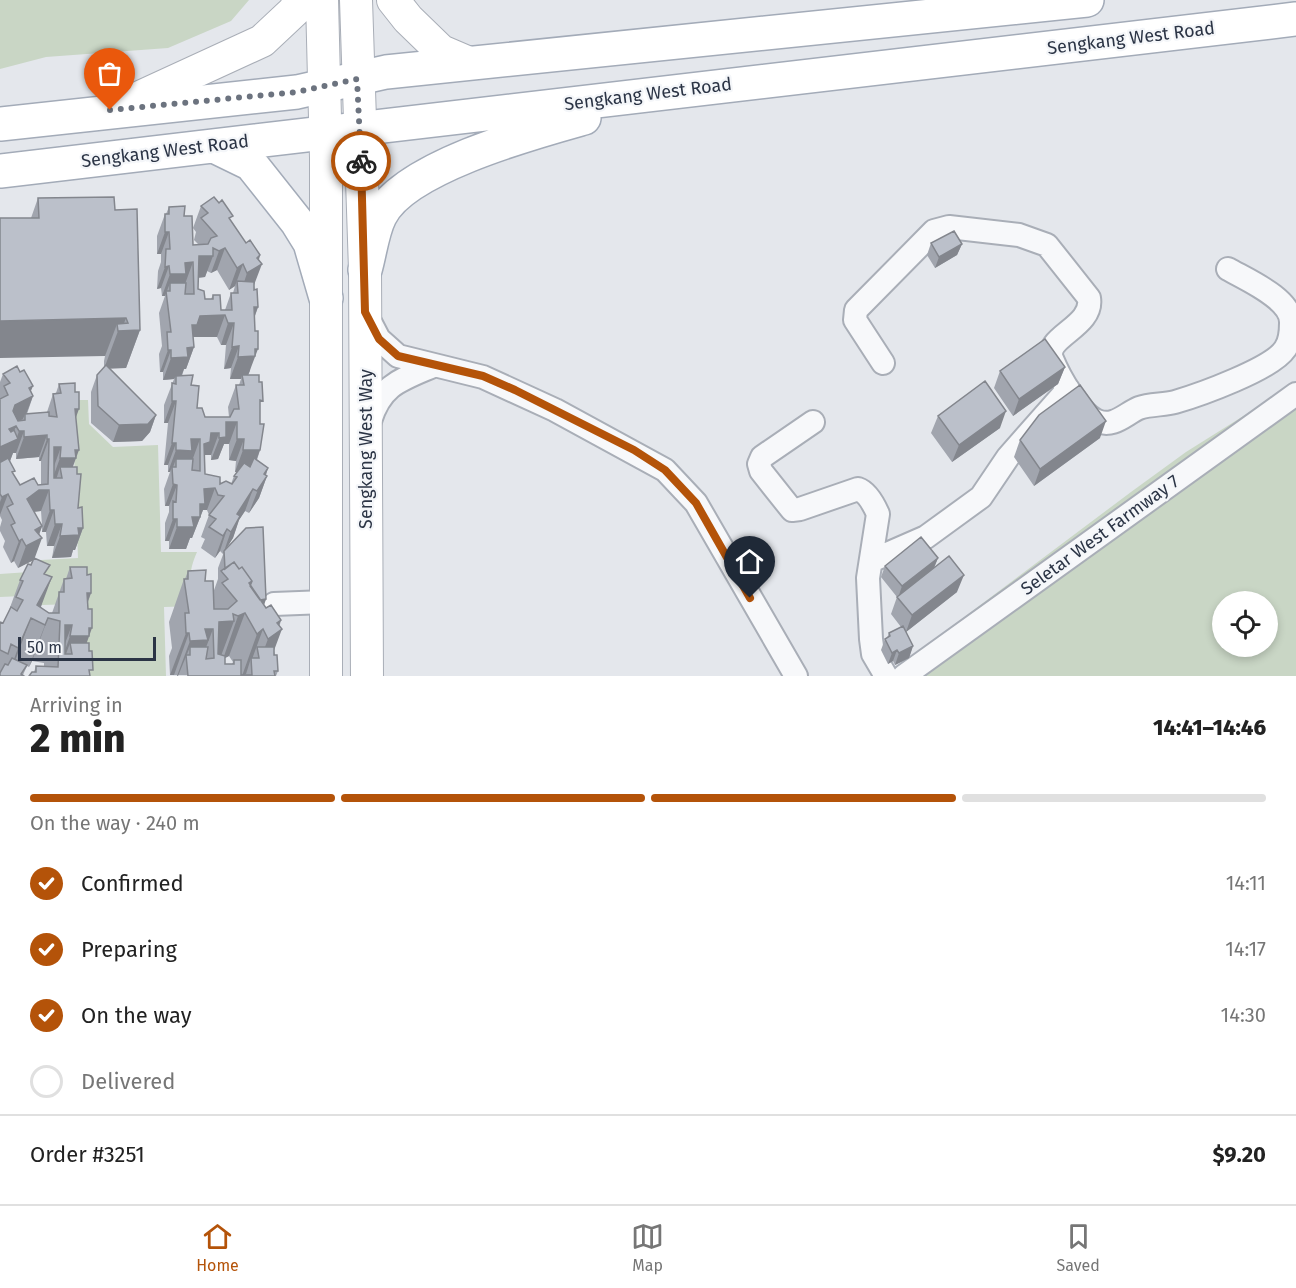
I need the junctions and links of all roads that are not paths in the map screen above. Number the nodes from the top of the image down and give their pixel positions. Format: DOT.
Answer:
graph roads {
  1 [pos="300,0"];
  2 [pos="322,0"];
  3 [pos="356,0"];
  4 [pos="393,0"];
  5 [pos="1087,0"];
  6 [pos="1296,19"];
  7 [pos="470,63"];
  8 [pos="357,79"];
  9 [pos="325,86"];
  10 [pos="679,91"];
  11 [pos="110,110"];
  12 [pos="0,124"];
  13 [pos="359,128"];
  14 [pos="325,132"];
  15 [pos="214,146"];
  16 [pos="0,171"];
  17 [pos="1228,269"];
  18 [pos="365,270"];
  19 [pos="326,298"];
  20 [pos="365,312"];
  21 [pos="883,363"];
  22 [pos="433,366"];
  23 [pos="1068,389"];
  24 [pos="1296,394"];
  25 [pos="813,422"];
  26 [pos="366,436"];
  27 [pos="871,561"];
  28 [pos="325,602"];
  29 [pos="274,604"];
  30 [pos="326,676"];
  31 [pos="367,676"];
  32 [pos="796,676"];
  33 [pos="886,676"];
  34 [pos="904,676"];
  1 -- 11 [label="main road"];
  2 -- 9 [label="main road"];
  3 -- 8 [label="main road, Sengkang West Way"];
  4 -- 7 [label="main road"];
  5 -- 7 [label="main road"];
  6 -- 10 [label="main road, Sengkang West Road"];
  7 -- 8 [label="main road"];
  8 -- 9 [label="main road"];
  8 -- 13 [label="main road, Sengkang West Way"];
  9 -- 11 [label="main road"];
  9 -- 14 [label="main road"];
  10 -- 13 [label="main road, Sengkang West Road"];
  10 -- 18 [label="main road"];
  11 -- 12 [label="main road"];
  13 -- 14 [label="main road, Sengkang West Road"];
  13 -- 18 [label="main road, Sengkang West Way"];
  14 -- 15 [label="main road, Sengkang West Road"];
  14 -- 19 [label="main road"];
  15 -- 16 [label="main road, Sengkang West Road"];
  15 -- 19 [label="main road"];
  17 -- 23 [label="street"];
  18 -- 20 [label="main road, Sengkang West Way"];
  19 -- 28 [label="main road"];
  20 -- 22 [label="street"];
  20 -- 26 [label="main road, Sengkang West Way"];
  21 -- 23 [label="street"];
  22 -- 26 [label="street"];
  22 -- 32 [label="street"];
  23 -- 27 [label="street"];
  24 -- 34 [label="street, Seletar West Farmway 7"];
  25 -- 27 [label="street"];
  26 -- 31 [label="main road, Sengkang West Way"];
  27 -- 33 [label="street"];
  28 -- 29 [label="street"];
  28 -- 30 [label="main road"];
}
